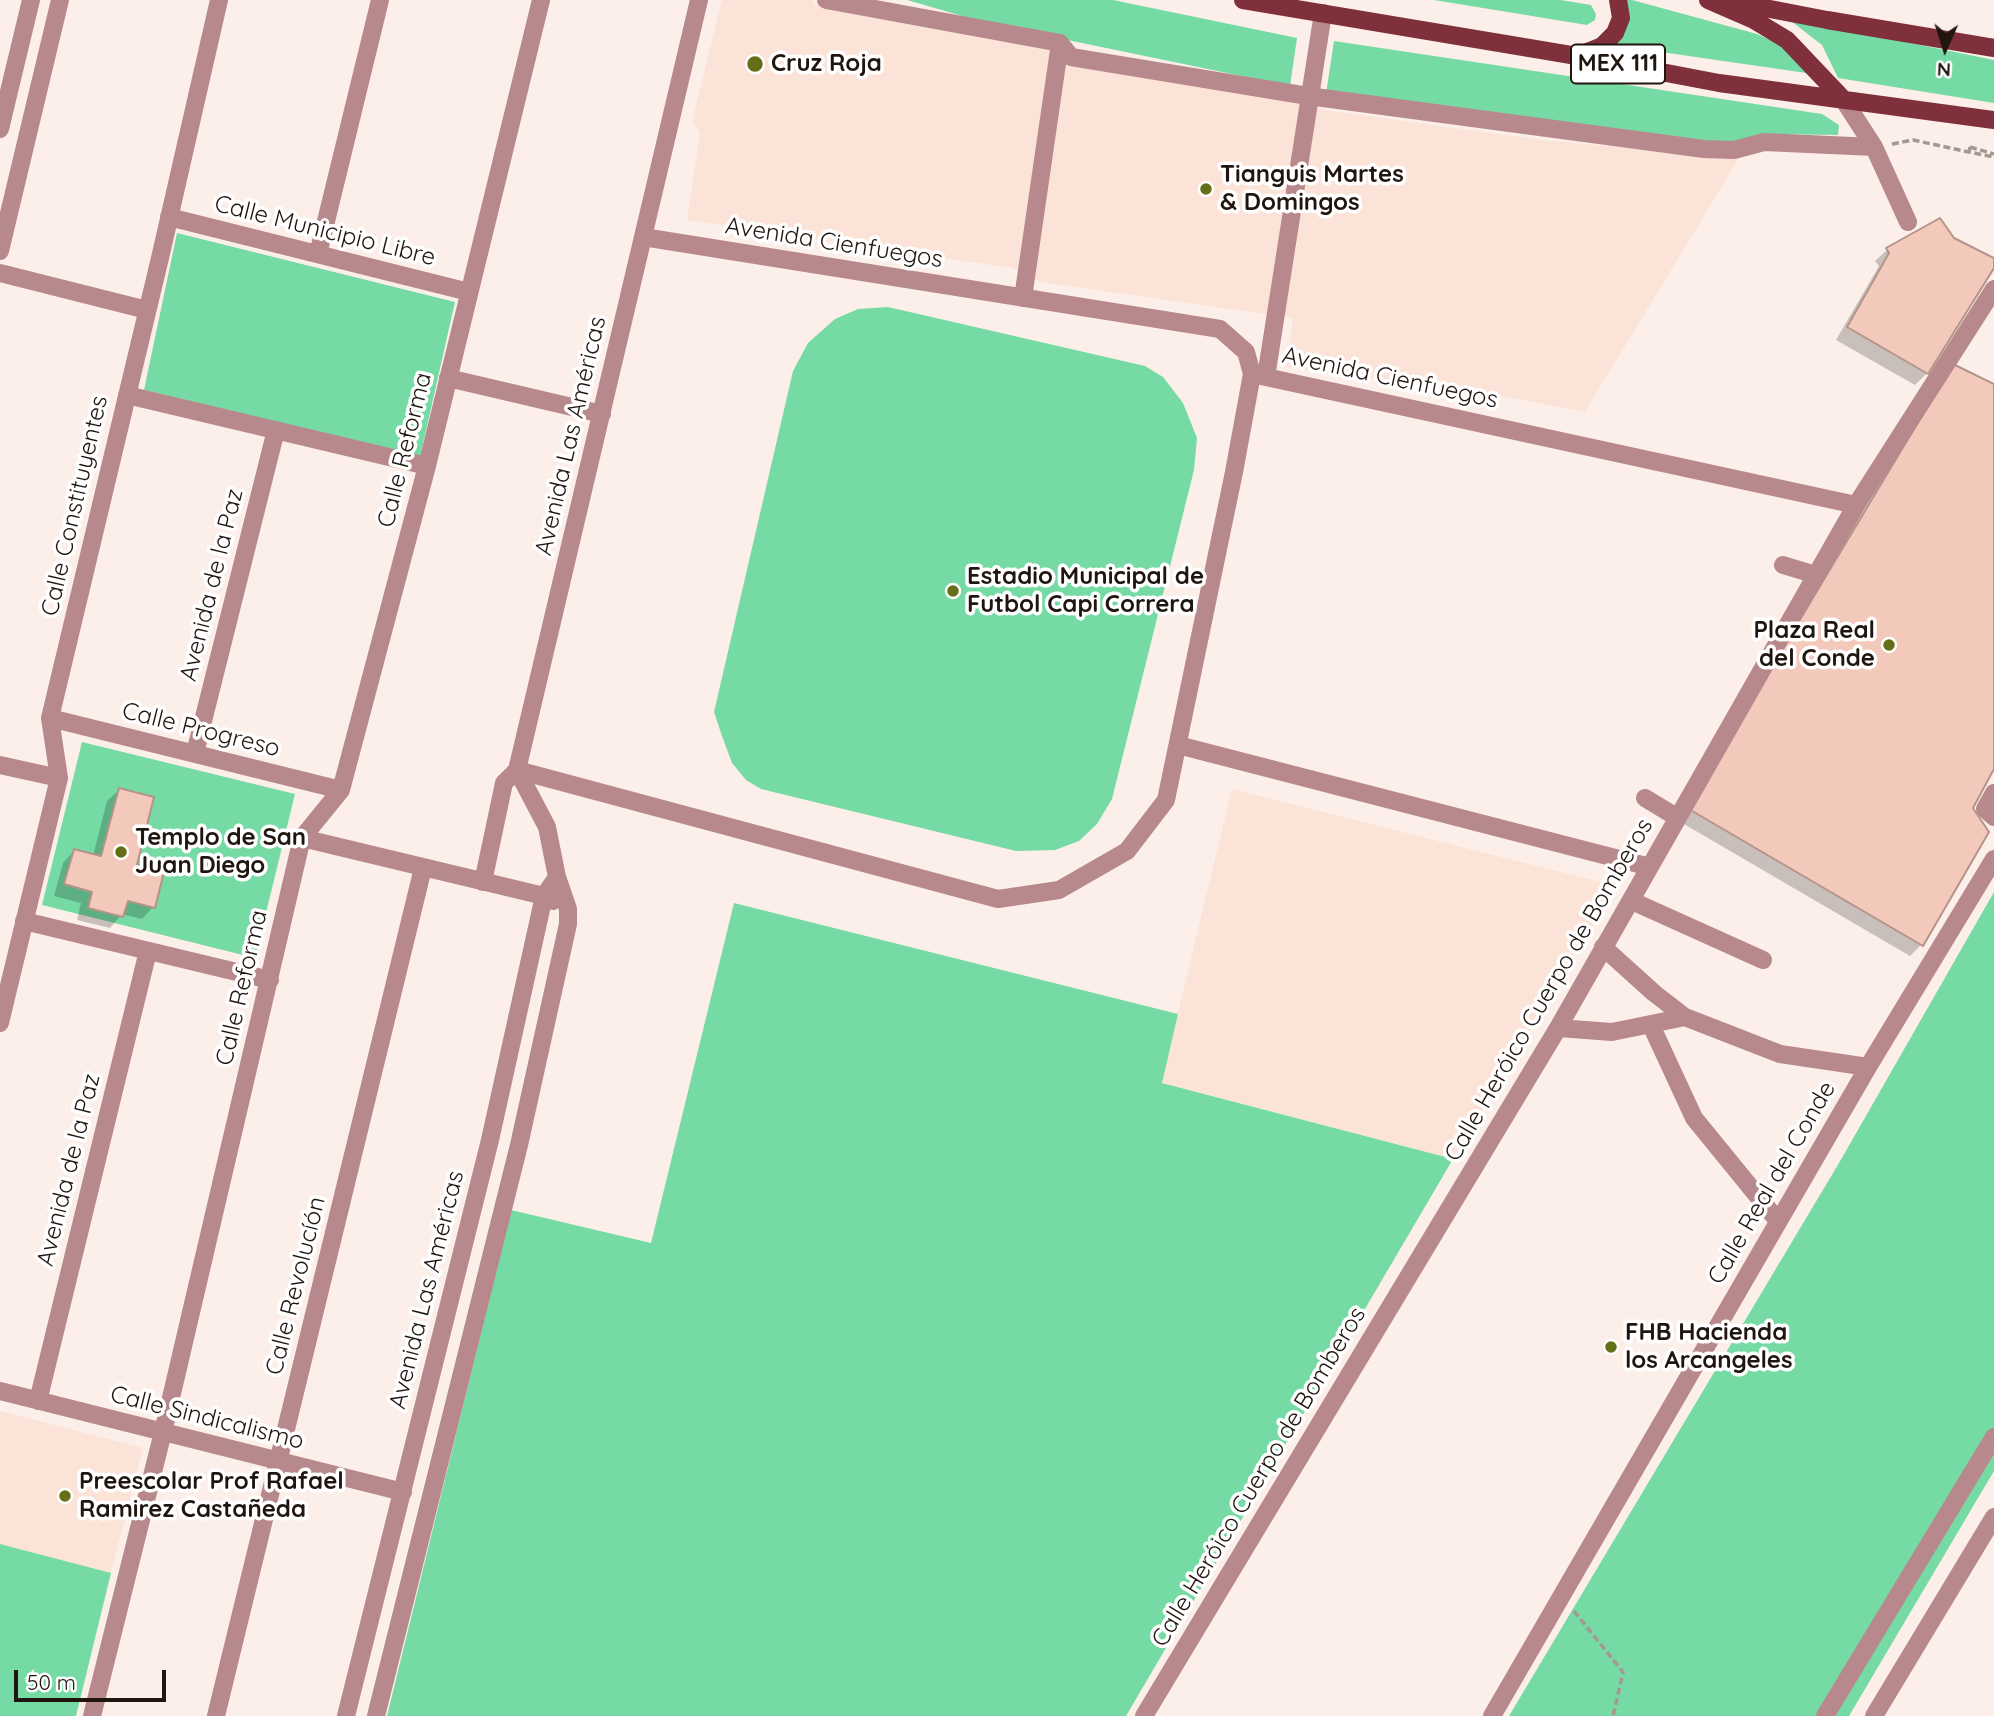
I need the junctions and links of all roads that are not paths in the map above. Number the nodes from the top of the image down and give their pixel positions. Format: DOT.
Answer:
graph roads {
  1 [pos="31,0"];
  2 [pos="60,0"];
  3 [pos="219,0"];
  4 [pos="380,0"];
  5 [pos="541,0"];
  6 [pos="699,0"];
  7 [pos="826,0"];
  8 [pos="1618,0"];
  9 [pos="1708,0"];
  10 [pos="1723,0"];
  11 [pos="1249,1"];
  12 [pos="1751,3"];
  13 [pos="1323,13"];
  14 [pos="1060,43"];
  15 [pos="1994,48"];
  16 [pos="1577,56"];
  17 [pos="1308,96"];
  18 [pos="1843,99"];
  19 [pos="1994,120"];
  20 [pos="0,129"];
  21 [pos="1874,147"];
  22 [pos="169,217"];
  23 [pos="1908,222"];
  24 [pos="643,237"];
  25 [pos="0,251"];
  26 [pos="318,254"];
  27 [pos="0,273"];
  28 [pos="1994,289"];
  29 [pos="470,292"];
  30 [pos="1023,298"];
  31 [pos="147,310"];
  32 [pos="1259,375"];
  33 [pos="448,378"];
  34 [pos="127,395"];
  35 [pos="601,414"];
  36 [pos="276,430"];
  37 [pos="427,466"];
  38 [pos="1856,505"];
  39 [pos="1783,565"];
  40 [pos="1816,575"];
  41 [pos="50,718"];
  42 [pos="1178,745"];
  43 [pos="195,752"];
  44 [pos="0,765"];
  45 [pos="517,770"];
  46 [pos="59,778"];
  47 [pos="341,790"];
  48 [pos="1994,793"];
  49 [pos="1645,798"];
  50 [pos="1994,817"];
  51 [pos="1678,818"];
  52 [pos="302,838"];
  53 [pos="1994,859"];
  54 [pos="1650,867"];
  55 [pos="422,868"];
  56 [pos="557,877"];
  57 [pos="483,882"];
  58 [pos="544,896"];
  59 [pos="1632,901"];
  60 [pos="568,909"];
  61 [pos="24,921"];
  62 [pos="1604,947"];
  63 [pos="148,951"];
  64 [pos="1763,960"];
  65 [pos="270,980"];
  66 [pos="1685,1017"];
  67 [pos="0,1023"];
  68 [pos="1651,1025"];
  69 [pos="1558,1028"];
  70 [pos="1868,1067"];
  71 [pos="489,1140"];
  72 [pos="519,1145"];
  73 [pos="1778,1222"];
  74 [pos="0,1391"];
  75 [pos="38,1401"];
  76 [pos="163,1432"];
  77 [pos="1994,1437"];
  78 [pos="278,1461"];
  79 [pos="403,1492"];
  80 [pos="1994,1517"];
  81 [pos="391,1537"];
  82 [pos="419,1544"];
  83 [pos="92,1716"];
  84 [pos="216,1716"];
  85 [pos="346,1716"];
  86 [pos="376,1716"];
  87 [pos="1144,1716"];
  88 [pos="1492,1716"];
  89 [pos="1825,1716"];
  90 [pos="1874,1716"];
  1 -- 20 [label="street"];
  2 -- 25 [label="street"];
  3 -- 22 [label="street, Calle Constituyentes"];
  4 -- 26 [label="street"];
  5 -- 29 [label="street, Calle Reforma"];
  6 -- 24 [label="street, Avenida Las Américas"];
  7 -- 14 [label="street"];
  8 -- 16 [label="main road"];
  9 -- 18 [label="main road"];
  10 -- 12 [label="main road"];
  11 -- 13 [label="main road, MEX 111"];
  12 -- 15 [label="main road"];
  13 -- 16 [label="main road, MEX 111"];
  13 -- 17 [label="street"];
  14 -- 17 [label="street"];
  14 -- 30 [label="street"];
  16 -- 18 [label="main road, MEX 111"];
  17 -- 21 [label="street"];
  17 -- 32 [label="street"];
  18 -- 19 [label="main road, MEX 111"];
  18 -- 21 [label="street"];
  21 -- 23 [label="street"];
  22 -- 26 [label="street, Calle Municipio Libre"];
  22 -- 31 [label="street, Calle Constituyentes"];
  24 -- 30 [label="street, Avenida Cienfuegos"];
  24 -- 35 [label="street, Avenida Las Américas"];
  26 -- 29 [label="street, Calle Municipio Libre"];
  27 -- 31 [label="street"];
  28 -- 38 [label="street, Calle Heróico Cuerpo de Bomberos"];
  29 -- 33 [label="street, Calle Reforma"];
  30 -- 32 [label="street, Avenida Cienfuegos"];
  31 -- 34 [label="street, Calle Constituyentes"];
  32 -- 38 [label="street, Avenida Cienfuegos"];
  32 -- 42 [label="street"];
  33 -- 35 [label="street"];
  33 -- 37 [label="street, Calle Reforma"];
  34 -- 36 [label="street"];
  34 -- 41 [label="street, Calle Constituyentes"];
  35 -- 45 [label="street, Avenida Las Américas"];
  36 -- 37 [label="street"];
  36 -- 43 [label="street, Avenida de la Paz"];
  37 -- 47 [label="street, Calle Reforma"];
  38 -- 40 [label="street, Calle Heróico Cuerpo de Bomberos"];
  39 -- 40 [label="street"];
  40 -- 51 [label="street, Calle Heróico Cuerpo de Bomberos"];
  41 -- 43 [label="street, Calle Progreso"];
  41 -- 46 [label="street, Calle Constituyentes"];
  42 -- 45 [label="street"];
  42 -- 54 [label="street"];
  43 -- 47 [label="street, Calle Progreso"];
  44 -- 46 [label="street"];
  45 -- 56 [label="street"];
  45 -- 57 [label="street, Avenida Las Américas"];
  46 -- 61 [label="street, Calle Constituyentes"];
  47 -- 52 [label="street, Calle Reforma"];
  48 -- 50 [label="street"];
  49 -- 51 [label="street"];
  51 -- 54 [label="street, Calle Heróico Cuerpo de Bomberos"];
  52 -- 55 [label="street"];
  52 -- 65 [label="street, Calle Reforma"];
  53 -- 70 [label="street, Calle Real del Conde"];
  54 -- 59 [label="street, Calle Heróico Cuerpo de Bomberos"];
  55 -- 57 [label="street"];
  55 -- 78 [label="street, Calle Revolucíón"];
  56 -- 58 [label="street, Avenida Las Américas"];
  56 -- 60 [label="street"];
  57 -- 58 [label="street"];
  58 -- 60 [label="street"];
  58 -- 71 [label="street, Avenida Las Américas"];
  59 -- 62 [label="street, Calle Heróico Cuerpo de Bomberos"];
  59 -- 64 [label="street"];
  60 -- 72 [label="street"];
  61 -- 63 [label="street"];
  61 -- 67 [label="street, Calle Constituyentes"];
  62 -- 66 [label="street"];
  62 -- 69 [label="street, Calle Heróico Cuerpo de Bomberos"];
  63 -- 65 [label="street"];
  63 -- 75 [label="street, Avenida de la Paz"];
  65 -- 76 [label="street, Calle Reforma"];
  66 -- 68 [label="street"];
  66 -- 70 [label="street"];
  68 -- 69 [label="street"];
  68 -- 73 [label="street"];
  69 -- 87 [label="street, Calle Heróico Cuerpo de Bomberos"];
  70 -- 73 [label="street, Calle Real del Conde"];
  71 -- 72 [label="street"];
  71 -- 79 [label="street, Avenida Las Américas"];
  72 -- 82 [label="street"];
  73 -- 88 [label="street, Calle Real del Conde"];
  74 -- 75 [label="street, Calle Sindicalismo"];
  75 -- 76 [label="street, Calle Sindicalismo"];
  76 -- 78 [label="street, Calle Sindicalismo"];
  76 -- 83 [label="street, Calle Reforma"];
  77 -- 89 [label="street"];
  78 -- 79 [label="street, Calle Sindicalismo"];
  78 -- 84 [label="street, Calle Revolucíón"];
  79 -- 81 [label="street, Avenida Las Américas"];
  80 -- 90 [label="street"];
  81 -- 82 [label="street"];
  81 -- 85 [label="street, Avenida Las Américas"];
  82 -- 86 [label="street"];
}
